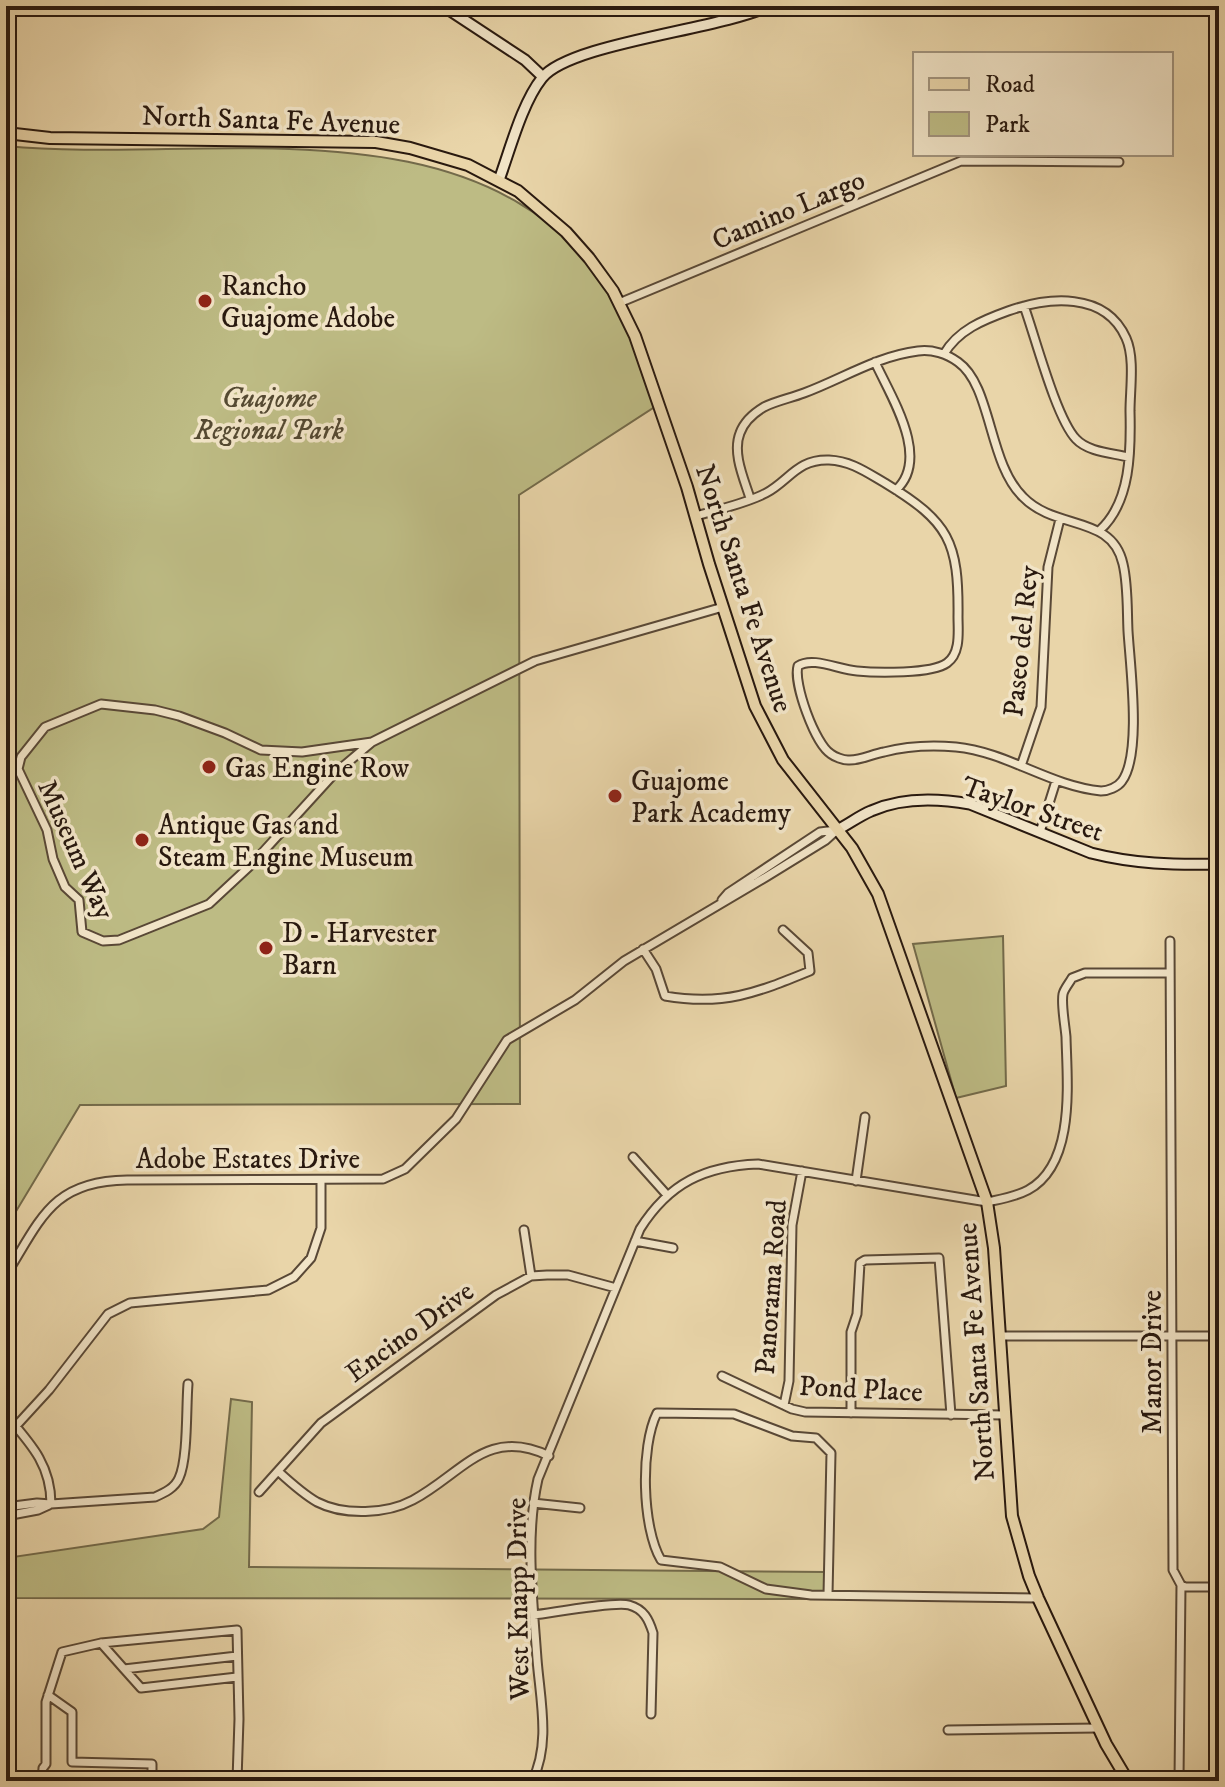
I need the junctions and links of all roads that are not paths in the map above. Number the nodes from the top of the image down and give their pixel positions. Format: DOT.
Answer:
graph roads {
  1 [pos="443,6"];
  2 [pos="769,6"];
  3 [pos="543,77"];
  4 [pos="6,133"];
  5 [pos="1119,162"];
  6 [pos="499,180"];
  7 [pos="619,303"];
  8 [pos="1024,306"];
  9 [pos="944,354"];
  10 [pos="875,362"];
  11 [pos="1128,457"];
  12 [pos="896,490"];
  13 [pos="750,498"];
  14 [pos="696,516"];
  15 [pos="1060,519"];
  16 [pos="1100,530"];
  17 [pos="723,607"];
  18 [pos="372,742"];
  19 [pos="1021,766"];
  20 [pos="1056,781"];
  21 [pos="837,830"];
  22 [pos="1040,832"];
  23 [pos="1219,864"];
  24 [pos="783,930"];
  25 [pos="1170,941"];
  26 [pos="643,949"];
  27 [pos="1170,973"];
  28 [pos="865,1117"];
  29 [pos="633,1157"];
  30 [pos="802,1171"];
  31 [pos="321,1180"];
  32 [pos="856,1181"];
  33 [pos="667,1195"];
  34 [pos="987,1202"];
  35 [pos="524,1230"];
  36 [pos="635,1241"];
  37 [pos="673,1248"];
  38 [pos="6,1275"];
  39 [pos="531,1276"];
  40 [pos="616,1288"];
  41 [pos="999,1336"];
  42 [pos="1173,1336"];
  43 [pos="1219,1336"];
  44 [pos="722,1376"];
  45 [pos="188,1384"];
  46 [pos="784,1405"];
  47 [pos="851,1413"];
  48 [pos="6,1415"];
  49 [pos="951,1415"];
  50 [pos="1004,1415"];
  51 [pos="16,1426"];
  52 [pos="549,1456"];
  53 [pos="279,1472"];
  54 [pos="259,1492"];
  55 [pos="533,1503"];
  56 [pos="51,1504"];
  57 [pos="6,1507"];
  58 [pos="580,1508"];
  59 [pos="6,1516"];
  60 [pos="1181,1585"];
  61 [pos="1219,1587"];
  62 [pos="828,1595"];
  63 [pos="1038,1598"];
  64 [pos="534,1615"];
  65 [pos="101,1643"];
  66 [pos="237,1656"];
  67 [pos="124,1669"];
  68 [pos="237,1677"];
  69 [pos="48,1695"];
  70 [pos="651,1714"];
  71 [pos="1099,1728"];
  72 [pos="948,1730"];
  73 [pos="42,1781"];
  74 [pos="152,1781"];
  75 [pos="237,1781"];
  76 [pos="532,1781"];
  77 [pos="1128,1781"];
  78 [pos="1179,1781"];
  1 -- 3 [label="street"];
  2 -- 3 [label="street"];
  3 -- 6 [label="street"];
  4 -- 6 [label="main road, North Santa Fe Avenue"];
  5 -- 7 [label="street, Camino Largo"];
  6 -- 7 [label="main road, North Santa Fe Avenue"];
  7 -- 14 [label="main road, North Santa Fe Avenue"];
  8 -- 9 [label="street"];
  8 -- 11 [label="street"];
  8 -- 11 [label="street"];
  9 -- 10 [label="street"];
  9 -- 15 [label="street"];
  10 -- 12 [label="street"];
  10 -- 13 [label="street"];
  11 -- 16 [label="street"];
  12 -- 13 [label="street"];
  12 -- 19 [label="street"];
  13 -- 14 [label="street"];
  14 -- 17 [label="main road, North Santa Fe Avenue"];
  15 -- 16 [label="street"];
  15 -- 19 [label="street, Paseo del Rey"];
  16 -- 20 [label="street"];
  17 -- 18 [label="street, Museum Way"];
  17 -- 21 [label="main road, North Santa Fe Avenue"];
  18 -- 18 [label="street, Museum Way"];
  19 -- 20 [label="street"];
  20 -- 22 [label="street"];
  21 -- 22 [label="street, Taylor Street"];
  21 -- 26 [label="street, Adobe Estates Drive"];
  21 -- 34 [label="main road, North Santa Fe Avenue"];
  22 -- 23 [label="street, Taylor Street"];
  24 -- 26 [label="street"];
  25 -- 27 [label="street, Manor Drive"];
  26 -- 31 [label="street, Adobe Estates Drive"];
  27 -- 34 [label="street"];
  27 -- 42 [label="street, Manor Drive"];
  28 -- 32 [label="street"];
  29 -- 33 [label="street"];
  30 -- 32 [label="street, West Knapp Drive"];
  30 -- 33 [label="street, West Knapp Drive"];
  30 -- 46 [label="street, Panorama Road"];
  31 -- 38 [label="street, Adobe Estates Drive"];
  31 -- 51 [label="street"];
  32 -- 34 [label="street, West Knapp Drive"];
  33 -- 36 [label="street, West Knapp Drive"];
  34 -- 41 [label="main road, North Santa Fe Avenue"];
  35 -- 39 [label="street"];
  36 -- 37 [label="street"];
  36 -- 40 [label="street, West Knapp Drive"];
  39 -- 40 [label="street, Encino Drive"];
  39 -- 53 [label="street, Encino Drive"];
  40 -- 52 [label="street, West Knapp Drive"];
  41 -- 42 [label="street"];
  41 -- 50 [label="main road, North Santa Fe Avenue"];
  42 -- 43 [label="street"];
  42 -- 60 [label="street, Manor Drive"];
  44 -- 46 [label="street, Pond Place"];
  45 -- 56 [label="street"];
  46 -- 47 [label="street, Pond Place"];
  47 -- 49 [label="street, Pond Place"];
  47 -- 49 [label="street"];
  48 -- 51 [label="street"];
  49 -- 50 [label="street, Pond Place"];
  50 -- 63 [label="main road, North Santa Fe Avenue"];
  51 -- 56 [label="street"];
  52 -- 53 [label="street"];
  52 -- 55 [label="street, West Knapp Drive"];
  53 -- 54 [label="street, Encino Drive"];
  55 -- 58 [label="street"];
  55 -- 64 [label="street, West Knapp Drive"];
  56 -- 57 [label="street"];
  56 -- 59 [label="street"];
  60 -- 61 [label="street"];
  60 -- 78 [label="street, Manor Drive"];
  62 -- 62 [label="street"];
  62 -- 63 [label="street"];
  63 -- 71 [label="main road, North Santa Fe Avenue"];
  64 -- 70 [label="street"];
  64 -- 76 [label="street, West Knapp Drive"];
  65 -- 66 [label="street"];
  65 -- 67 [label="street"];
  65 -- 69 [label="street"];
  66 -- 67 [label="street"];
  66 -- 68 [label="street"];
  67 -- 68 [label="street"];
  68 -- 75 [label="street"];
  69 -- 73 [label="street"];
  69 -- 74 [label="street"];
  71 -- 72 [label="street"];
  71 -- 77 [label="main road, North Santa Fe Avenue"];
}
